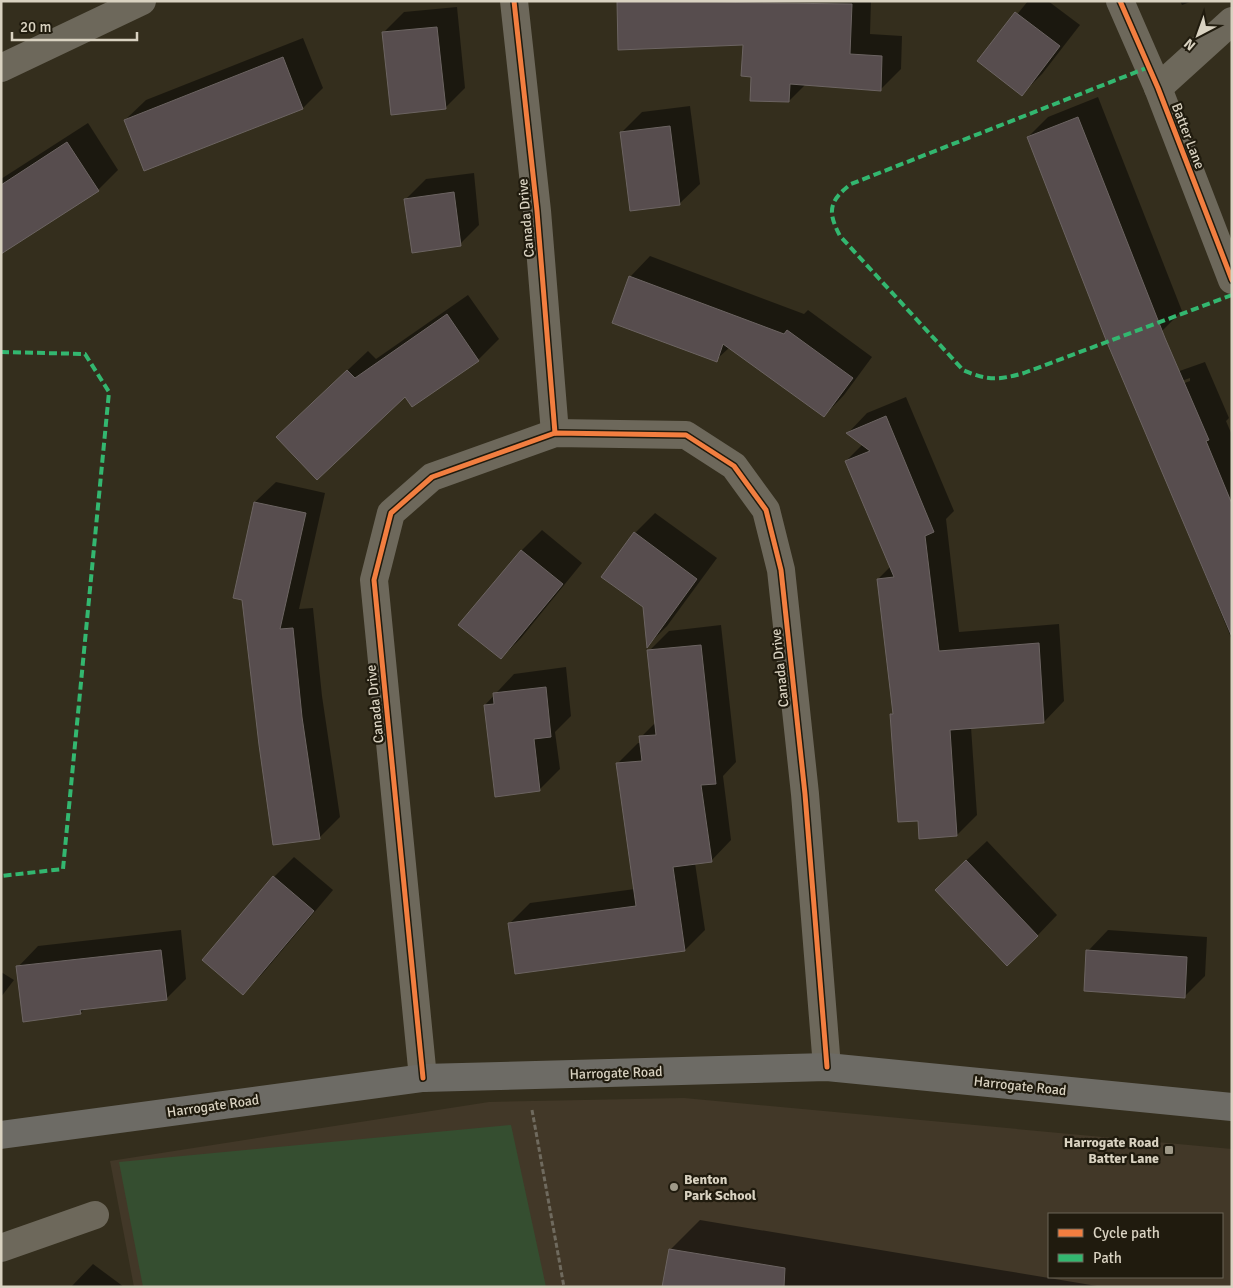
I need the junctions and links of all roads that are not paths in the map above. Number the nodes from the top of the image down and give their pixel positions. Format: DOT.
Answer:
graph roads {
  1 [pos="142,1"];
  2 [pos="514,1"];
  3 [pos="1120,1"];
  4 [pos="1232,21"];
  5 [pos="1,68"];
  6 [pos="1158,88"];
  7 [pos="1232,280"];
  8 [pos="555,433"];
  9 [pos="827,1067"];
  10 [pos="423,1078"];
  11 [pos="1232,1107"];
  12 [pos="1,1135"];
  13 [pos="95,1215"];
  14 [pos="1,1248"];
  1 -- 5 [label="street"];
  2 -- 8 [label="street, Canada Drive"];
  3 -- 6 [label="street, Batter Lane"];
  4 -- 6 [label="street"];
  6 -- 7 [label="street, Batter Lane"];
  8 -- 9 [label="street, Canada Drive"];
  8 -- 10 [label="street, Canada Drive"];
  9 -- 10 [label="main road, Harrogate Road"];
  9 -- 11 [label="main road, Harrogate Road"];
  10 -- 12 [label="main road, Harrogate Road"];
  13 -- 14 [label="street"];
}
